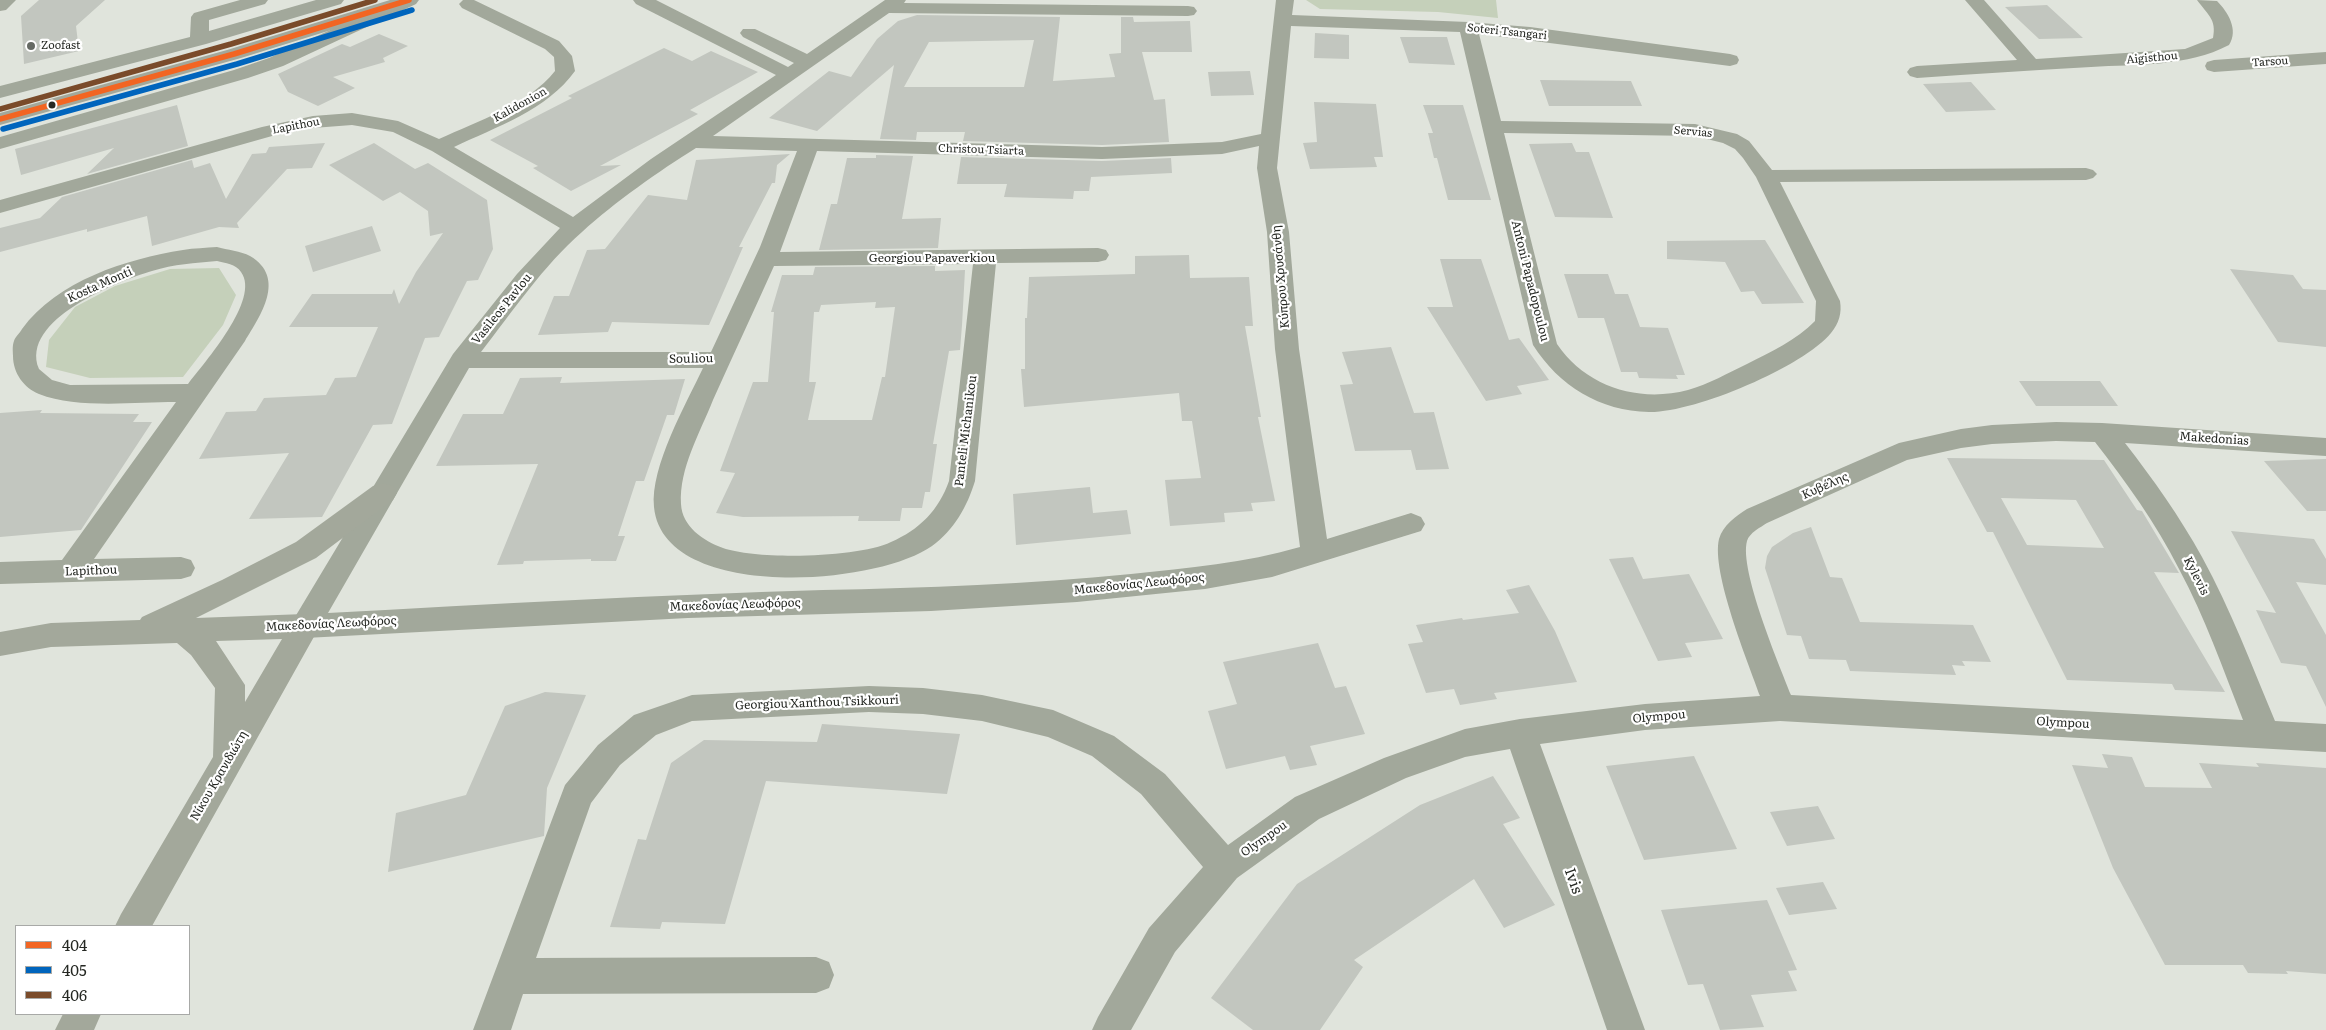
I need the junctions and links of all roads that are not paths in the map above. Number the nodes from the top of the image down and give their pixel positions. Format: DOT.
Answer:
graph roads {
  1 [pos="7,0"];
  2 [pos="259,0"];
  3 [pos="335,0"];
  4 [pos="374,0"];
  5 [pos="409,0"];
  6 [pos="642,0"];
  7 [pos="1285,0"];
  8 [pos="1974,0"];
  9 [pos="2206,0"];
  10 [pos="294,4"];
  11 [pos="468,4"];
  12 [pos="892,4"];
  13 [pos="0,6"];
  14 [pos="1188,11"];
  15 [pos="1283,20"];
  16 [pos="729,24"];
  17 [pos="1468,27"];
  18 [pos="199,34"];
  19 [pos="849,34"];
  20 [pos="772,44"];
  21 [pos="2326,58"];
  22 [pos="1730,60"];
  23 [pos="808,62"];
  24 [pos="2032,66"];
  25 [pos="2214,66"];
  26 [pos="1917,72"];
  27 [pos="790,75"];
  28 [pos="0,92"];
  29 [pos="0,107"];
  30 [pos="0,119"];
  31 [pos="1492,127"];
  32 [pos="1269,138"];
  33 [pos="0,142"];
  34 [pos="692,142"];
  35 [pos="809,145"];
  36 [pos="439,147"];
  37 [pos="2086,174"];
  38 [pos="1766,176"];
  39 [pos="0,207"];
  40 [pos="574,227"];
  41 [pos="1098,255"];
  42 [pos="985,258"];
  43 [pos="766,259"];
  44 [pos="1828,301"];
  45 [pos="462,360"];
  46 [pos="718,360"];
  47 [pos="194,393"];
  48 [pos="2102,432"];
  49 [pos="2326,447"];
  50 [pos="383,493"];
  51 [pos="1412,524"];
  52 [pos="1315,554"];
  53 [pos="181,568"];
  54 [pos="70,571"];
  55 [pos="0,573"];
  56 [pos="0,626"];
  57 [pos="305,626"];
  58 [pos="182,630"];
  59 [pos="136,632"];
  60 [pos="51,635"];
  61 [pos="0,644"];
  62 [pos="1780,708"];
  63 [pos="1520,733"];
  64 [pos="2264,734"];
  65 [pos="2326,738"];
  66 [pos="228,761"];
  67 [pos="1225,867"];
  68 [pos="134,925"];
  69 [pos="816,975"];
  70 [pos="512,976"];
  71 [pos="82,1015"];
  72 [pos="74,1030"];
  73 [pos="492,1030"];
  74 [pos="1111,1030"];
  75 [pos="1626,1030"];
  1 -- 13 [label="street"];
  2 -- 18 [label="street"];
  3 -- 10 [label="street"];
  4 -- 29 [label="main road"];
  5 -- 30 [label="main road"];
  5 -- 33 [label="street"];
  6 -- 27 [label="street"];
  7 -- 15 [label="street, Κύπρου Χρυσάνθη"];
  8 -- 24 [label="street"];
  9 -- 24 [label="street, Aigisthou"];
  10 -- 18 [label="street"];
  11 -- 36 [label="street, Kalidonion"];
  12 -- 14 [label="street"];
  12 -- 19 [label="street, Vasileos Pavlou"];
  15 -- 17 [label="street, Soteri Tsangari"];
  15 -- 32 [label="street, Κύπρου Χρυσάνθη"];
  16 -- 20 [label="street"];
  17 -- 22 [label="street, Soteri Tsangari"];
  17 -- 31 [label="street, Antoni Papadopoulou"];
  18 -- 28 [label="street"];
  19 -- 20 [label="street"];
  19 -- 23 [label="street, Vasileos Pavlou"];
  20 -- 23 [label="street"];
  21 -- 25 [label="street, Tarsou"];
  23 -- 27 [label="street, Vasileos Pavlou"];
  24 -- 26 [label="street, Aigisthou"];
  27 -- 34 [label="street, Vasileos Pavlou"];
  31 -- 38 [label="street, Servias"];
  31 -- 44 [label="street, Antoni Papadopoulou"];
  32 -- 35 [label="street, Christou Tsiarta"];
  32 -- 52 [label="street, Κύπρου Χρυσάνθη"];
  34 -- 35 [label="street, Christou Tsiarta"];
  34 -- 40 [label="street, Vasileos Pavlou"];
  35 -- 43 [label="street, Souliou"];
  36 -- 39 [label="street, Lapithou"];
  36 -- 40 [label="street, Lapithou"];
  37 -- 38 [label="street"];
  38 -- 44 [label="street, Servias"];
  40 -- 45 [label="street, Vasileos Pavlou"];
  41 -- 42 [label="street, Georgiou Papaverkiou"];
  42 -- 43 [label="street, Georgiou Papaverkiou"];
  42 -- 46 [label="street, Panteli Michanikou"];
  43 -- 46 [label="street, Souliou"];
  45 -- 46 [label="street, Souliou"];
  45 -- 50 [label="street, Vasileos Pavlou"];
  47 -- 47 [label="street, Kosta Monti"];
  47 -- 54 [label="street, Kosta Monti"];
  48 -- 49 [label="street, Makedonias"];
  48 -- 62 [label="street, Κυβέλης"];
  48 -- 64 [label="street, Kylevis"];
  50 -- 57 [label="street, Vasileos Pavlou"];
  50 -- 59 [label="main road"];
  51 -- 52 [label="street, Μακεδονίας Λεωφόρος"];
  52 -- 57 [label="street, Μακεδονίας Λεωφόρος"];
  53 -- 54 [label="street, Lapithou"];
  54 -- 55 [label="street, Lapithou"];
  56 -- 60 [label="main road, Μακεδονίας Λεωφόρος"];
  57 -- 58 [label="main road, Μακεδονίας Λεωφόρος"];
  57 -- 66 [label="main road, Νίκου Κρανιδιώτη"];
  58 -- 59 [label="main road, Μακεδονίας Λεωφόρος"];
  58 -- 66 [label="main road"];
  59 -- 60 [label="main road, Μακεδονίας Λεωφόρος"];
  60 -- 61 [label="main road, Μακεδονίας Λεωφόρος"];
  62 -- 63 [label="street, Olympou"];
  62 -- 64 [label="street, Olympou"];
  63 -- 67 [label="street, Olympou"];
  63 -- 75 [label="street, Ivis"];
  64 -- 65 [label="street, Olympou"];
  66 -- 68 [label="main road, Νίκου Κρανιδιώτη"];
  67 -- 70 [label="street, Georgiou Xanthou Tsikkouri"];
  67 -- 74 [label="street, Olympou"];
  69 -- 70 [label="street"];
  70 -- 73 [label="street, Georgiou Xanthou Tsikkouri"];
  71 -- 72 [label="main road"];
}
